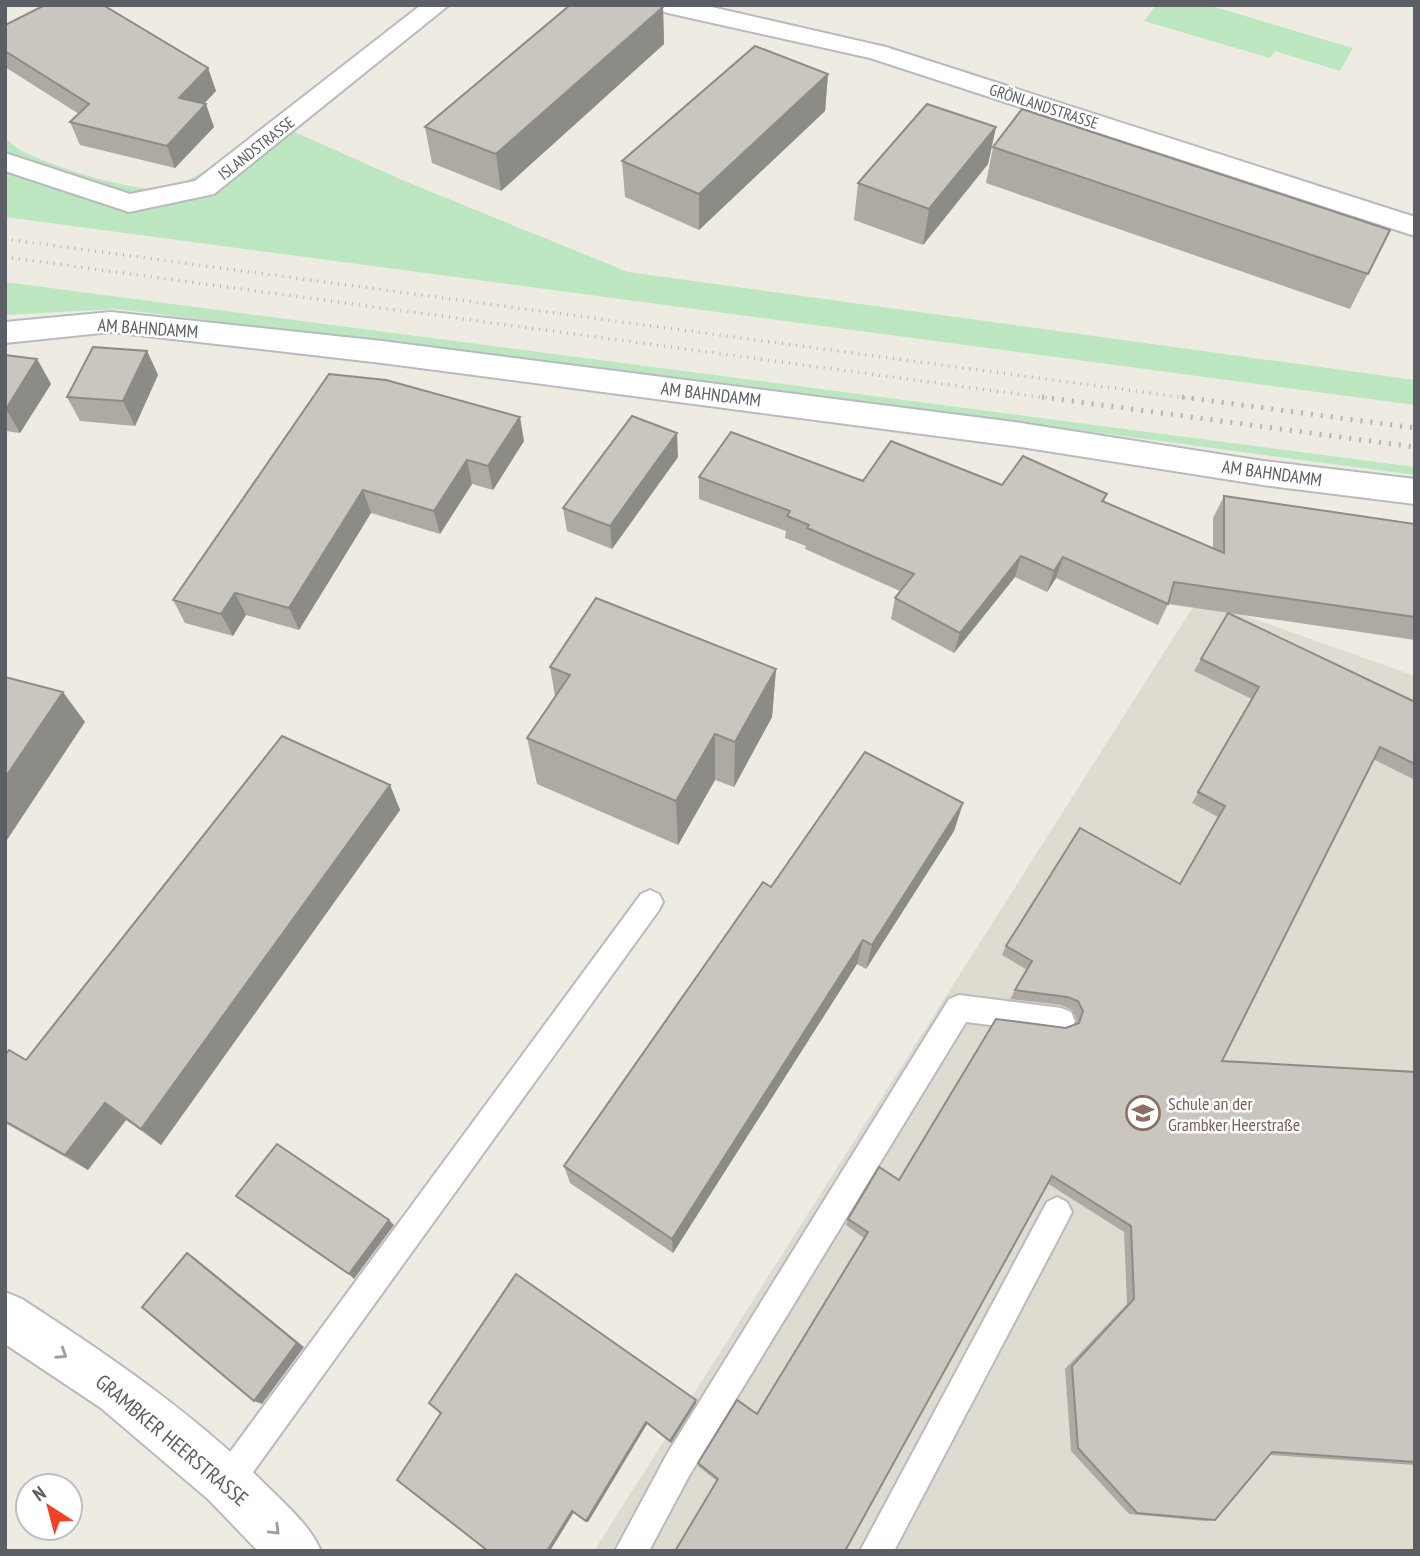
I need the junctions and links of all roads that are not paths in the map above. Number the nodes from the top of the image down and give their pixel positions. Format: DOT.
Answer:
graph roads {
  1 [pos="437,5"];
  2 [pos="668,5"];
  3 [pos="5,162"];
  4 [pos="1415,227"];
  5 [pos="5,332"];
  6 [pos="1415,492"];
  7 [pos="650,902"];
  8 [pos="1061,1021"];
  9 [pos="1057,1212"];
  10 [pos="5,1316"];
  11 [pos="227,1482"];
  12 [pos="295,1551"];
  13 [pos="631,1551"];
  14 [pos="876,1551"];
  1 -- 3 [label="street, ISLANDSTRASSE"];
  2 -- 4 [label="street, GRÖNLANDSTRASSE"];
  5 -- 6 [label="street, AM BAHNDAMM"];
  7 -- 11 [label="lane"];
  8 -- 13 [label="lane"];
  9 -- 14 [label="lane"];
  10 -- 11 [label="street, GRAMBKER HEERSTRASSE, one-way"];
  11 -- 12 [label="street, GRAMBKER HEERSTRASSE, one-way"];
}
